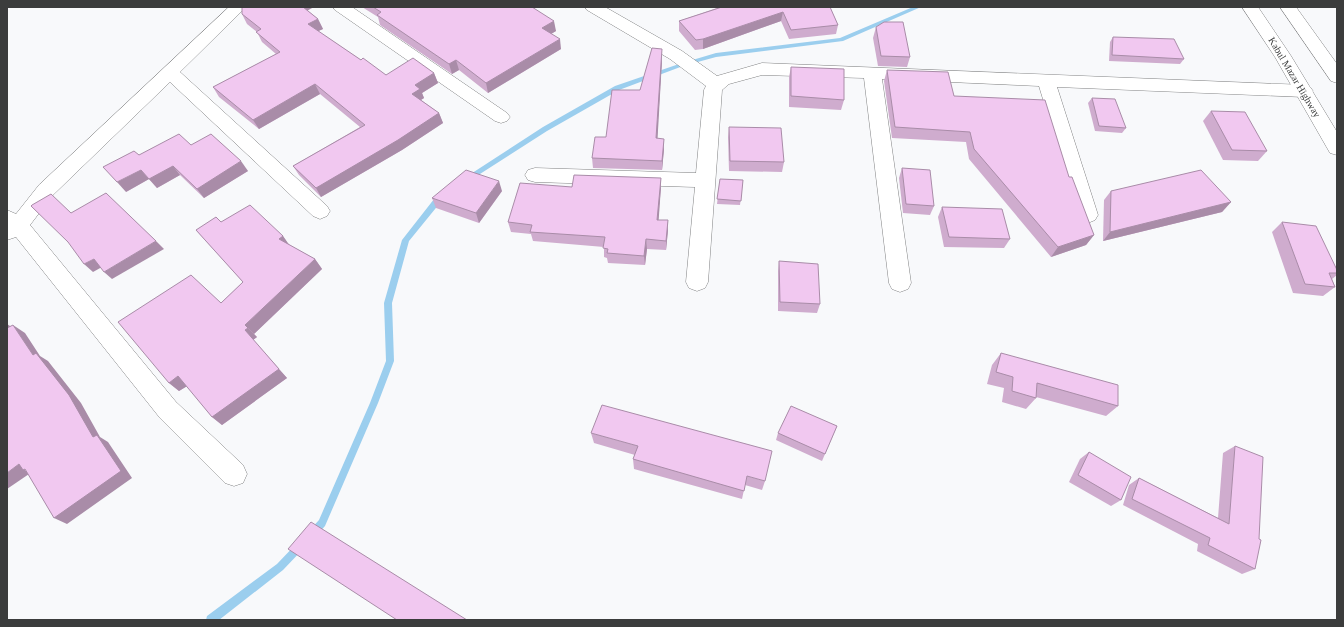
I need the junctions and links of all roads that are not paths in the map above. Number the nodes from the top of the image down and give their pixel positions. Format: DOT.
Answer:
graph roads {
  1 [pos="238,7"];
  2 [pos="341,7"];
  3 [pos="593,7"];
  4 [pos="1250,7"];
  5 [pos="1288,7"];
  6 [pos="1283,56"];
  7 [pos="1325,58"];
  8 [pos="170,72"];
  9 [pos="872,73"];
  10 [pos="1337,77"];
  11 [pos="710,80"];
  12 [pos="1046,80"];
  13 [pos="1304,91"];
  14 [pos="501,117"];
  15 [pos="1337,148"];
  16 [pos="535,175"];
  17 [pos="705,180"];
  18 [pos="320,211"];
  19 [pos="1088,215"];
  20 [pos="11,225"];
  21 [pos="696,282"];
  22 [pos="900,283"];
  23 [pos="234,474"];
  1 -- 8 [label="main road"];
  2 -- 14 [label="main road"];
  3 -- 11 [label="main road"];
  4 -- 6 [label="main road, Kabul Mazar Highway"];
  5 -- 7 [label="main road"];
  6 -- 7 [label="main road"];
  6 -- 13 [label="main road, Kabul Mazar Highway"];
  7 -- 10 [label="main road"];
  8 -- 18 [label="main road"];
  8 -- 20 [label="main road"];
  9 -- 11 [label="main road"];
  9 -- 12 [label="main road"];
  9 -- 22 [label="main road"];
  11 -- 17 [label="main road"];
  12 -- 13 [label="main road"];
  12 -- 19 [label="main road"];
  13 -- 15 [label="main road, Kabul Mazar Highway"];
  16 -- 17 [label="main road"];
  17 -- 21 [label="main road"];
  20 -- 23 [label="main road"];
}
